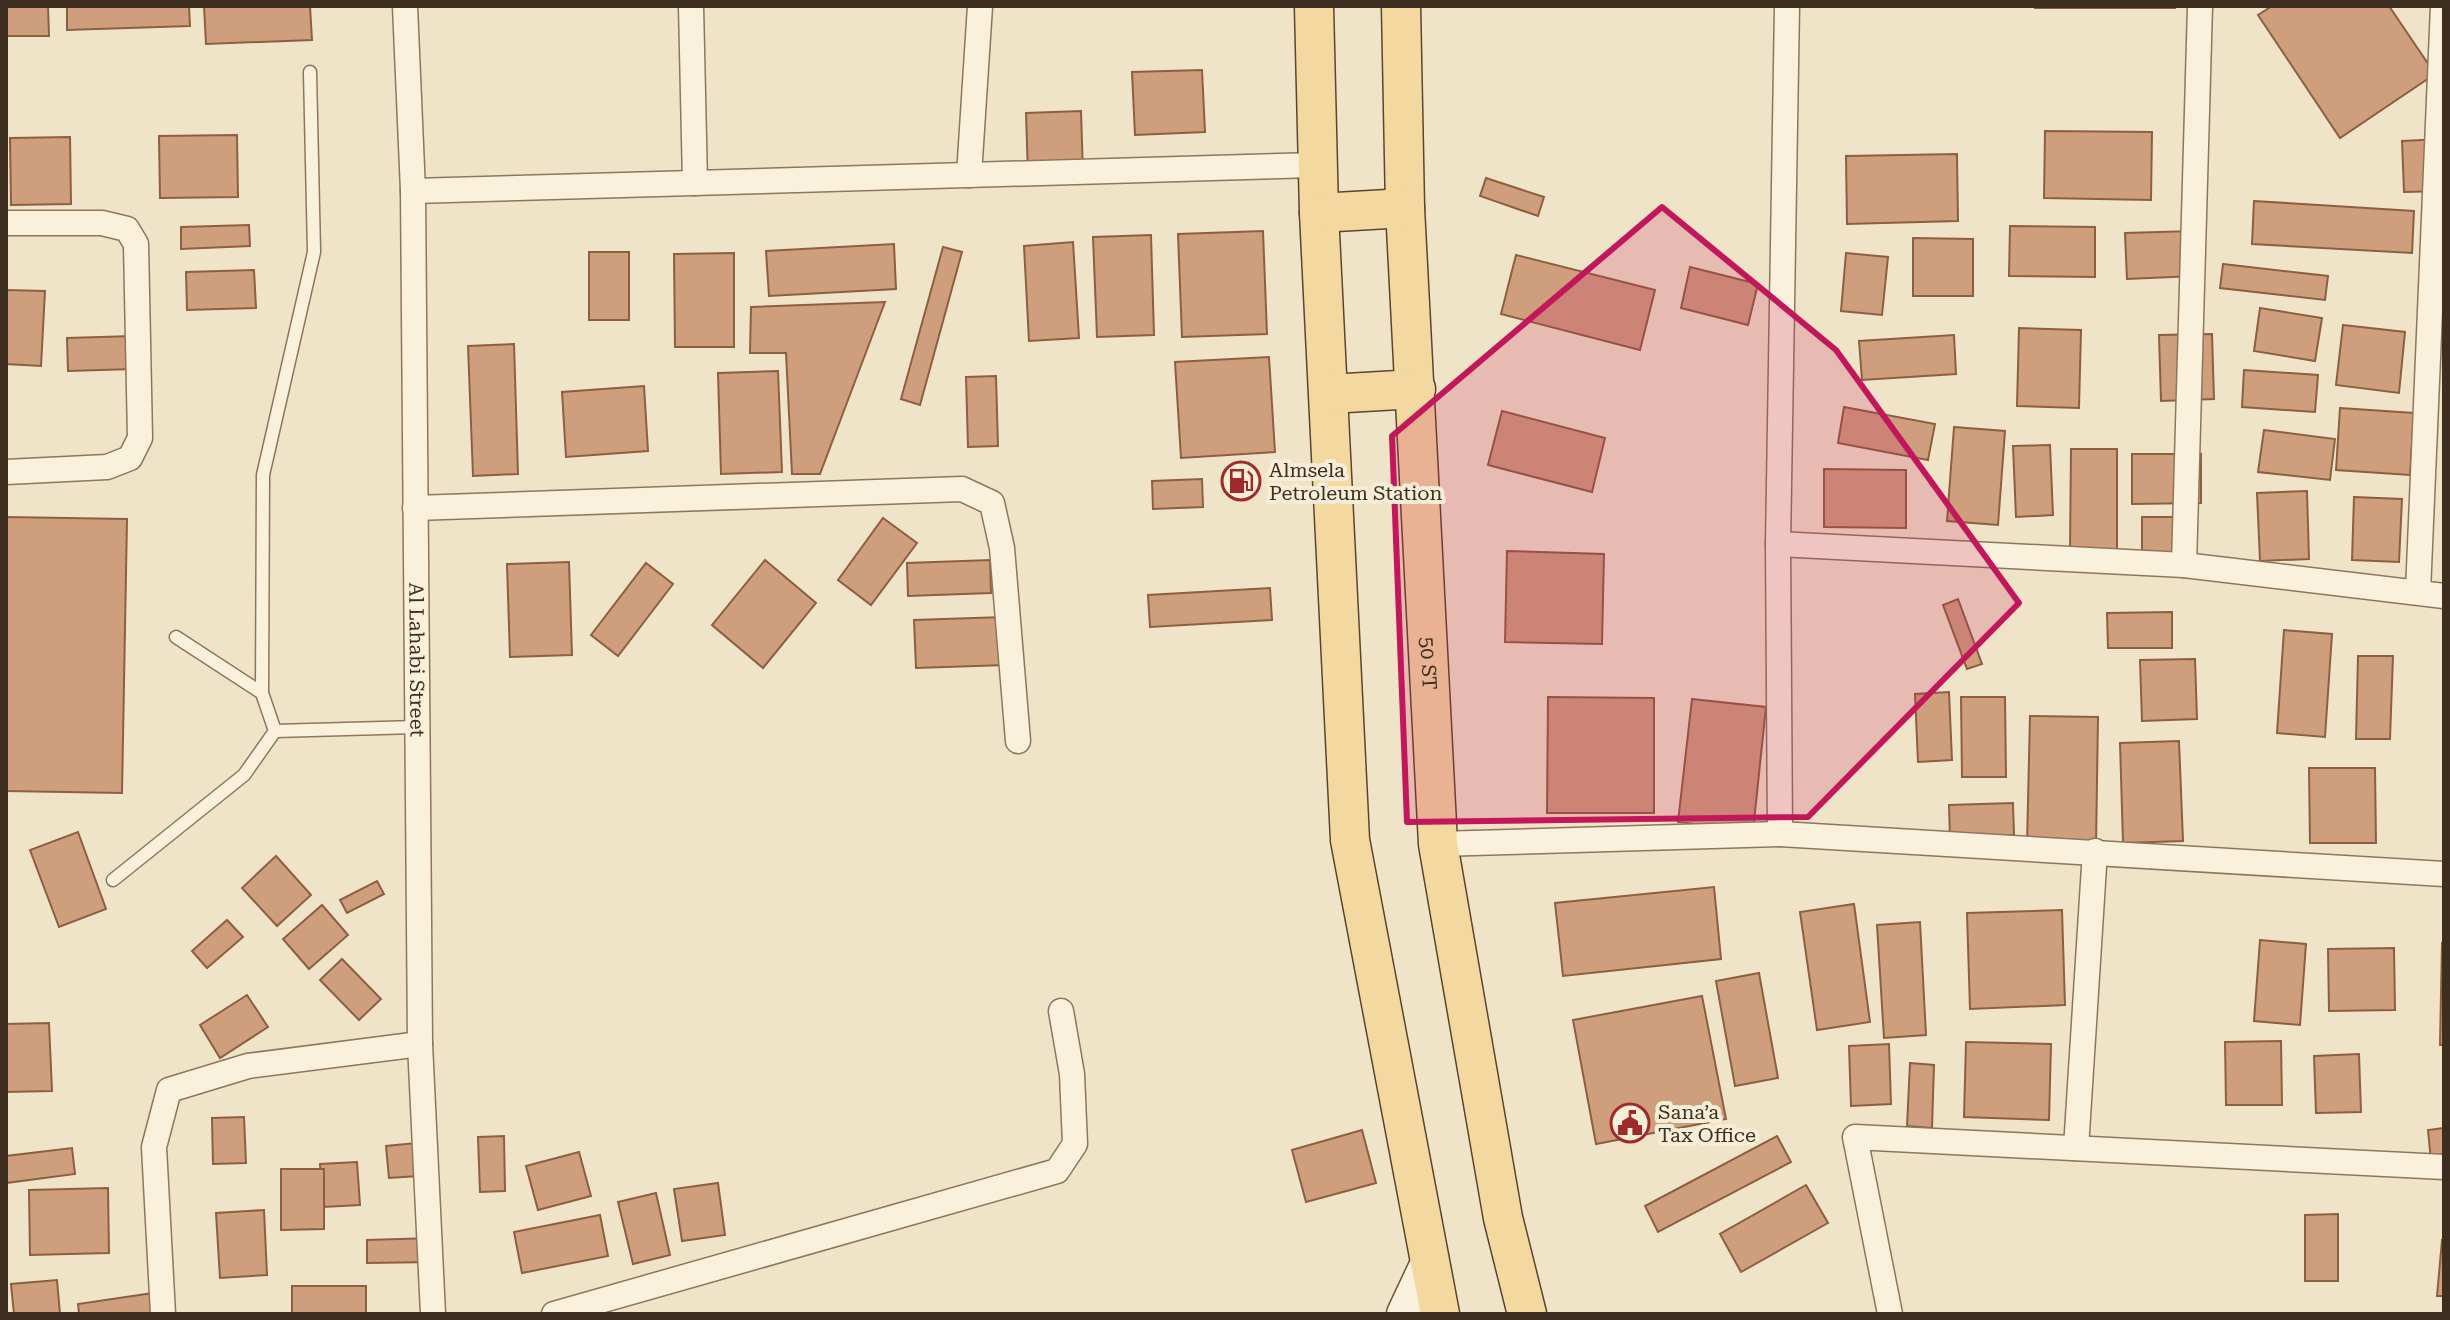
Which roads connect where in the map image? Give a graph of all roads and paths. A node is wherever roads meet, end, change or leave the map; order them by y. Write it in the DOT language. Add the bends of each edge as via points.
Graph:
graph roads {
  1 [pos="405,6"];
  2 [pos="691,6"];
  3 [pos="980,6"];
  4 [pos="1314,6"];
  5 [pos="1401,6"];
  6 [pos="1787,6"];
  7 [pos="2200,6"];
  8 [pos="2443,6"];
  9 [pos="310,72"];
  10 [pos="1317,165"];
  11 [pos="969,175"];
  12 [pos="695,183"];
  13 [pos="413,191"];
  14 [pos="1405,208"];
  15 [pos="1319,213"];
  16 [pos="6,223"];
  17 [pos="1416,389"];
  18 [pos="1329,394"];
  19 [pos="6,472"];
  20 [pos="415,508"];
  21 [pos="1778,544"];
  22 [pos="2184,565"];
  23 [pos="2418,592"];
  24 [pos="2444,596"];
  25 [pos="176,637"];
  26 [pos="262,693"];
  27 [pos="417,727"];
  28 [pos="275,731"];
  29 [pos="1018,741"];
  30 [pos="1780,834"];
  31 [pos="1438,844"];
  32 [pos="2095,851"];
  33 [pos="2444,874"];
  34 [pos="113,880"];
  35 [pos="1061,1011"];
  36 [pos="420,1044"];
  37 [pos="2076,1148"];
  38 [pos="2444,1167"];
  39 [pos="1428,1263"];
  40 [pos="163,1314"];
  41 [pos="433,1314"];
  42 [pos="554,1314"];
  43 [pos="1404,1314"];
  44 [pos="1440,1314"];
  45 [pos="1527,1314"];
  46 [pos="1890,1314"];
  1 -- 13 [label="street, Al Lahabi Street"];
  2 -- 12 [label="street"];
  3 -- 11 [label="street"];
  4 -- 10 [label="main road"];
  5 -- 14 [label="main road, 50 ST"];
  6 -- 21 [label="street"];
  7 -- 22 [label="street"];
  8 -- 23 [label="street"];
  9 -- 26 [label="lane" via="314,252 263,475"];
  10 -- 11 [label="street"];
  10 -- 15 [label="main road"];
  11 -- 12 [label="street"];
  12 -- 13 [label="street"];
  13 -- 20 [label="street, Al Lahabi Street"];
  14 -- 15 [label="main road"];
  14 -- 17 [label="main road, 50 ST"];
  15 -- 18 [label="main road"];
  16 -- 19 [label="street" via="102,223 127,229 136,244 140,438 130,458 107,467"];
  17 -- 18 [label="main road"];
  17 -- 31 [label="main road, 50 ST"];
  18 -- 39 [label="main road" via="1350,840"];
  20 -- 27 [label="street, Al Lahabi Street"];
  20 -- 29 [label="street" via="962,489 992,503 1002,548"];
  21 -- 22 [label="street"];
  21 -- 30 [label="street"];
  22 -- 23 [label="street"];
  23 -- 24 [label="street"];
  25 -- 26 [label="lane"];
  26 -- 28 [label="lane"];
  27 -- 28 [label="lane"];
  27 -- 36 [label="street, Al Lahabi Street"];
  28 -- 34 [label="lane" via="244,775"];
  30 -- 31 [label="street"];
  30 -- 32 [label="street"];
  31 -- 45 [label="main road, 50 ST" via="1503,1218"];
  32 -- 33 [label="street"];
  32 -- 37 [label="street"];
  35 -- 42 [label="street" via="1072,1074 1075,1144 1057,1171"];
  36 -- 40 [label="street" via="248,1066 169,1090 154,1147"];
  36 -- 41 [label="street, Al Lahabi Street"];
  37 -- 38 [label="street"];
  37 -- 46 [label="street" via="1855,1137"];
  39 -- 43 [label="street"];
  39 -- 44 [label="main road"];
}
